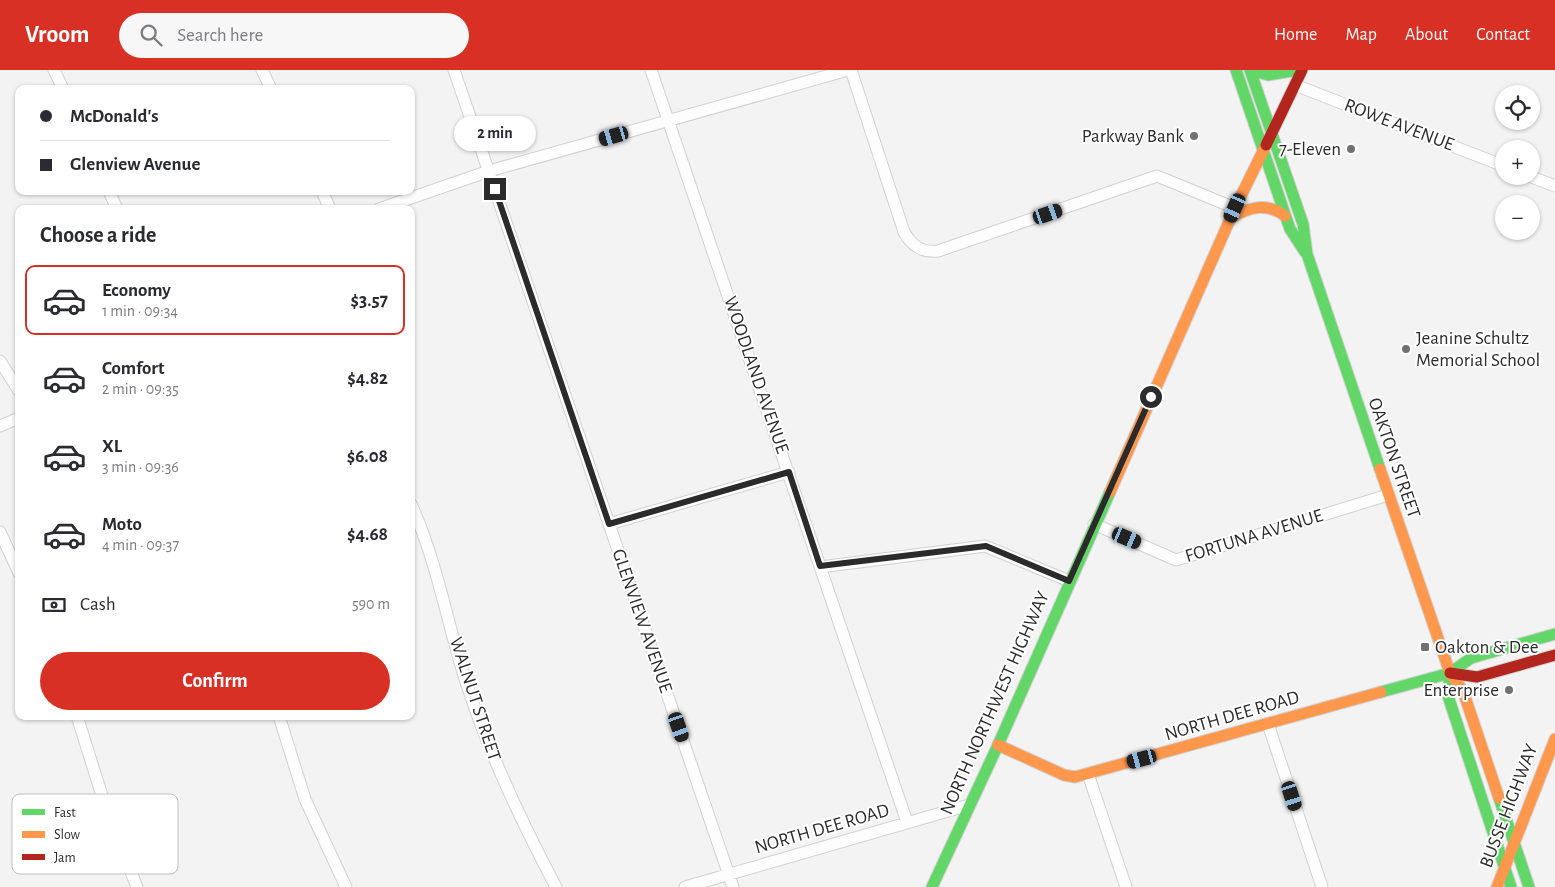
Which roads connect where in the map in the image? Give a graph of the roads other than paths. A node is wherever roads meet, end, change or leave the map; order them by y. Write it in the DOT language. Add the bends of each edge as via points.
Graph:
graph roads {
  1 [pos="54,70"];
  2 [pos="262,70"];
  3 [pos="454,70"];
  4 [pos="651,70"];
  5 [pos="849,70"];
  6 [pos="1236,70"];
  7 [pos="1251,70"];
  8 [pos="1300,70"];
  9 [pos="61,85"];
  10 [pos="269,85"];
  11 [pos="1295,85"];
  12 [pos="668,121"];
  13 [pos="1271,132"];
  14 [pos="1262,150"];
  15 [pos="1495,163"];
  16 [pos="489,171"];
  17 [pos="1540,180"];
  18 [pos="1555,186"];
  19 [pos="391,205"];
  20 [pos="1233,213"];
  21 [pos="1285,216"];
  22 [pos="1307,254"];
  23 [pos="0,361"];
  24 [pos="15,385"];
  25 [pos="15,420"];
  26 [pos="0,426"];
  27 [pos="789,472"];
  28 [pos="1388,495"];
  29 [pos="415,515"];
  30 [pos="609,524"];
  31 [pos="1094,524"];
  32 [pos="0,532"];
  33 [pos="15,564"];
  34 [pos="820,566"];
  35 [pos="1069,581"];
  36 [pos="1555,634"];
  37 [pos="1555,655"];
  38 [pos="1450,674"];
  39 [pos="78,720"];
  40 [pos="280,720"];
  41 [pos="1268,724"];
  42 [pos="1555,738"];
  43 [pos="998,745"];
  44 [pos="1088,774"];
  45 [pos="101,794"];
  46 [pos="969,805"];
  47 [pos="907,822"];
  48 [pos="1514,842"];
  49 [pos="1504,866"];
  50 [pos="132,874"];
  51 [pos="729,875"];
  52 [pos="137,887"];
  53 [pos="346,887"];
  54 [pos="556,887"];
  55 [pos="685,887"];
  56 [pos="733,887"];
  57 [pos="932,887"];
  58 [pos="1126,887"];
  59 [pos="1322,887"];
  60 [pos="1497,887"];
  61 [pos="1511,887"];
  62 [pos="1529,887"];
  1 -- 9 [label="street"];
  2 -- 10 [label="street"];
  3 -- 16 [label="street, GLENVIEW AVENUE"];
  4 -- 12 [label="street, WOODLAND AVENUE"];
  5 -- 12 [label="street"];
  5 -- 20 [label="street" via="904,232 919,249 938,251 1157,176"];
  6 -- 14 [label="main road, OAKTON STREET"];
  7 -- 8 [label="main road" via="1262,75 1280,75"];
  7 -- 13 [label="main road, OAKTON STREET"];
  8 -- 11 [label="main road, NORTH NORTHWEST HIGHWAY"];
  11 -- 13 [label="main road, NORTH NORTHWEST HIGHWAY"];
  11 -- 15 [label="street, ROWE AVENUE"];
  12 -- 16 [label="street"];
  12 -- 27 [label="street, WOODLAND AVENUE"];
  13 -- 14 [label="main road, NORTH NORTHWEST HIGHWAY"];
  13 -- 22 [label="main road, OAKTON STREET" via="1302,224"];
  14 -- 20 [label="main road, NORTH NORTHWEST HIGHWAY"];
  14 -- 21 [label="main road, OAKTON STREET"];
  16 -- 19 [label="street"];
  16 -- 30 [label="street, GLENVIEW AVENUE"];
  17 -- 18 [label="street"];
  20 -- 21 [label="main road" via="1264,206 1279,210"];
  20 -- 31 [label="main road, NORTH NORTHWEST HIGHWAY"];
  21 -- 22 [label="main road, OAKTON STREET" via="1295,239"];
  22 -- 28 [label="main road, OAKTON STREET"];
  23 -- 24 [label="street"];
  25 -- 26 [label="street"];
  27 -- 30 [label="street"];
  27 -- 34 [label="street, WOODLAND AVENUE"];
  28 -- 31 [label="street, FORTUNA AVENUE" via="1176,560"];
  28 -- 38 [label="main road, OAKTON STREET"];
  29 -- 54 [label="street, WALNUT STREET" via="437,575 458,656 488,744 505,786"];
  30 -- 51 [label="street, GLENVIEW AVENUE"];
  31 -- 35 [label="main road, NORTH NORTHWEST HIGHWAY"];
  32 -- 33 [label="street"];
  34 -- 35 [label="street" via="986,546"];
  34 -- 47 [label="street, WOODLAND AVENUE"];
  35 -- 43 [label="main road, NORTH NORTHWEST HIGHWAY"];
  36 -- 38 [label="main road, NORTH DEE ROAD" via="1471,658"];
  37 -- 38 [label="main road, NORTH DEE ROAD" via="1477,677"];
  38 -- 41 [label="main road, NORTH DEE ROAD"];
  38 -- 48 [label="main road, OAKTON STREET" via="1463,692"];
  38 -- 49 [label="main road, OAKTON STREET" via="1448,696"];
  39 -- 45 [label="street"];
  40 -- 53 [label="street" via="305,798"];
  41 -- 44 [label="main road, NORTH DEE ROAD"];
  41 -- 59 [label="street"];
  42 -- 48 [label="main road, BUSSE HIGHWAY"];
  43 -- 44 [label="main road, NORTH DEE ROAD" via="1064,775"];
  43 -- 46 [label="main road, NORTH NORTHWEST HIGHWAY"];
  44 -- 58 [label="street"];
  46 -- 47 [label="street, NORTH DEE ROAD"];
  46 -- 57 [label="main road, NORTH NORTHWEST HIGHWAY"];
  47 -- 51 [label="street, NORTH DEE ROAD"];
  48 -- 49 [label="main road, BUSSE HIGHWAY"];
  48 -- 62 [label="main road, OAKTON STREET"];
  49 -- 60 [label="main road, BUSSE HIGHWAY"];
  49 -- 61 [label="main road, OAKTON STREET"];
  50 -- 52 [label="street"];
  51 -- 55 [label="street, NORTH DEE ROAD"];
  51 -- 56 [label="street, GLENVIEW AVENUE"];
}
